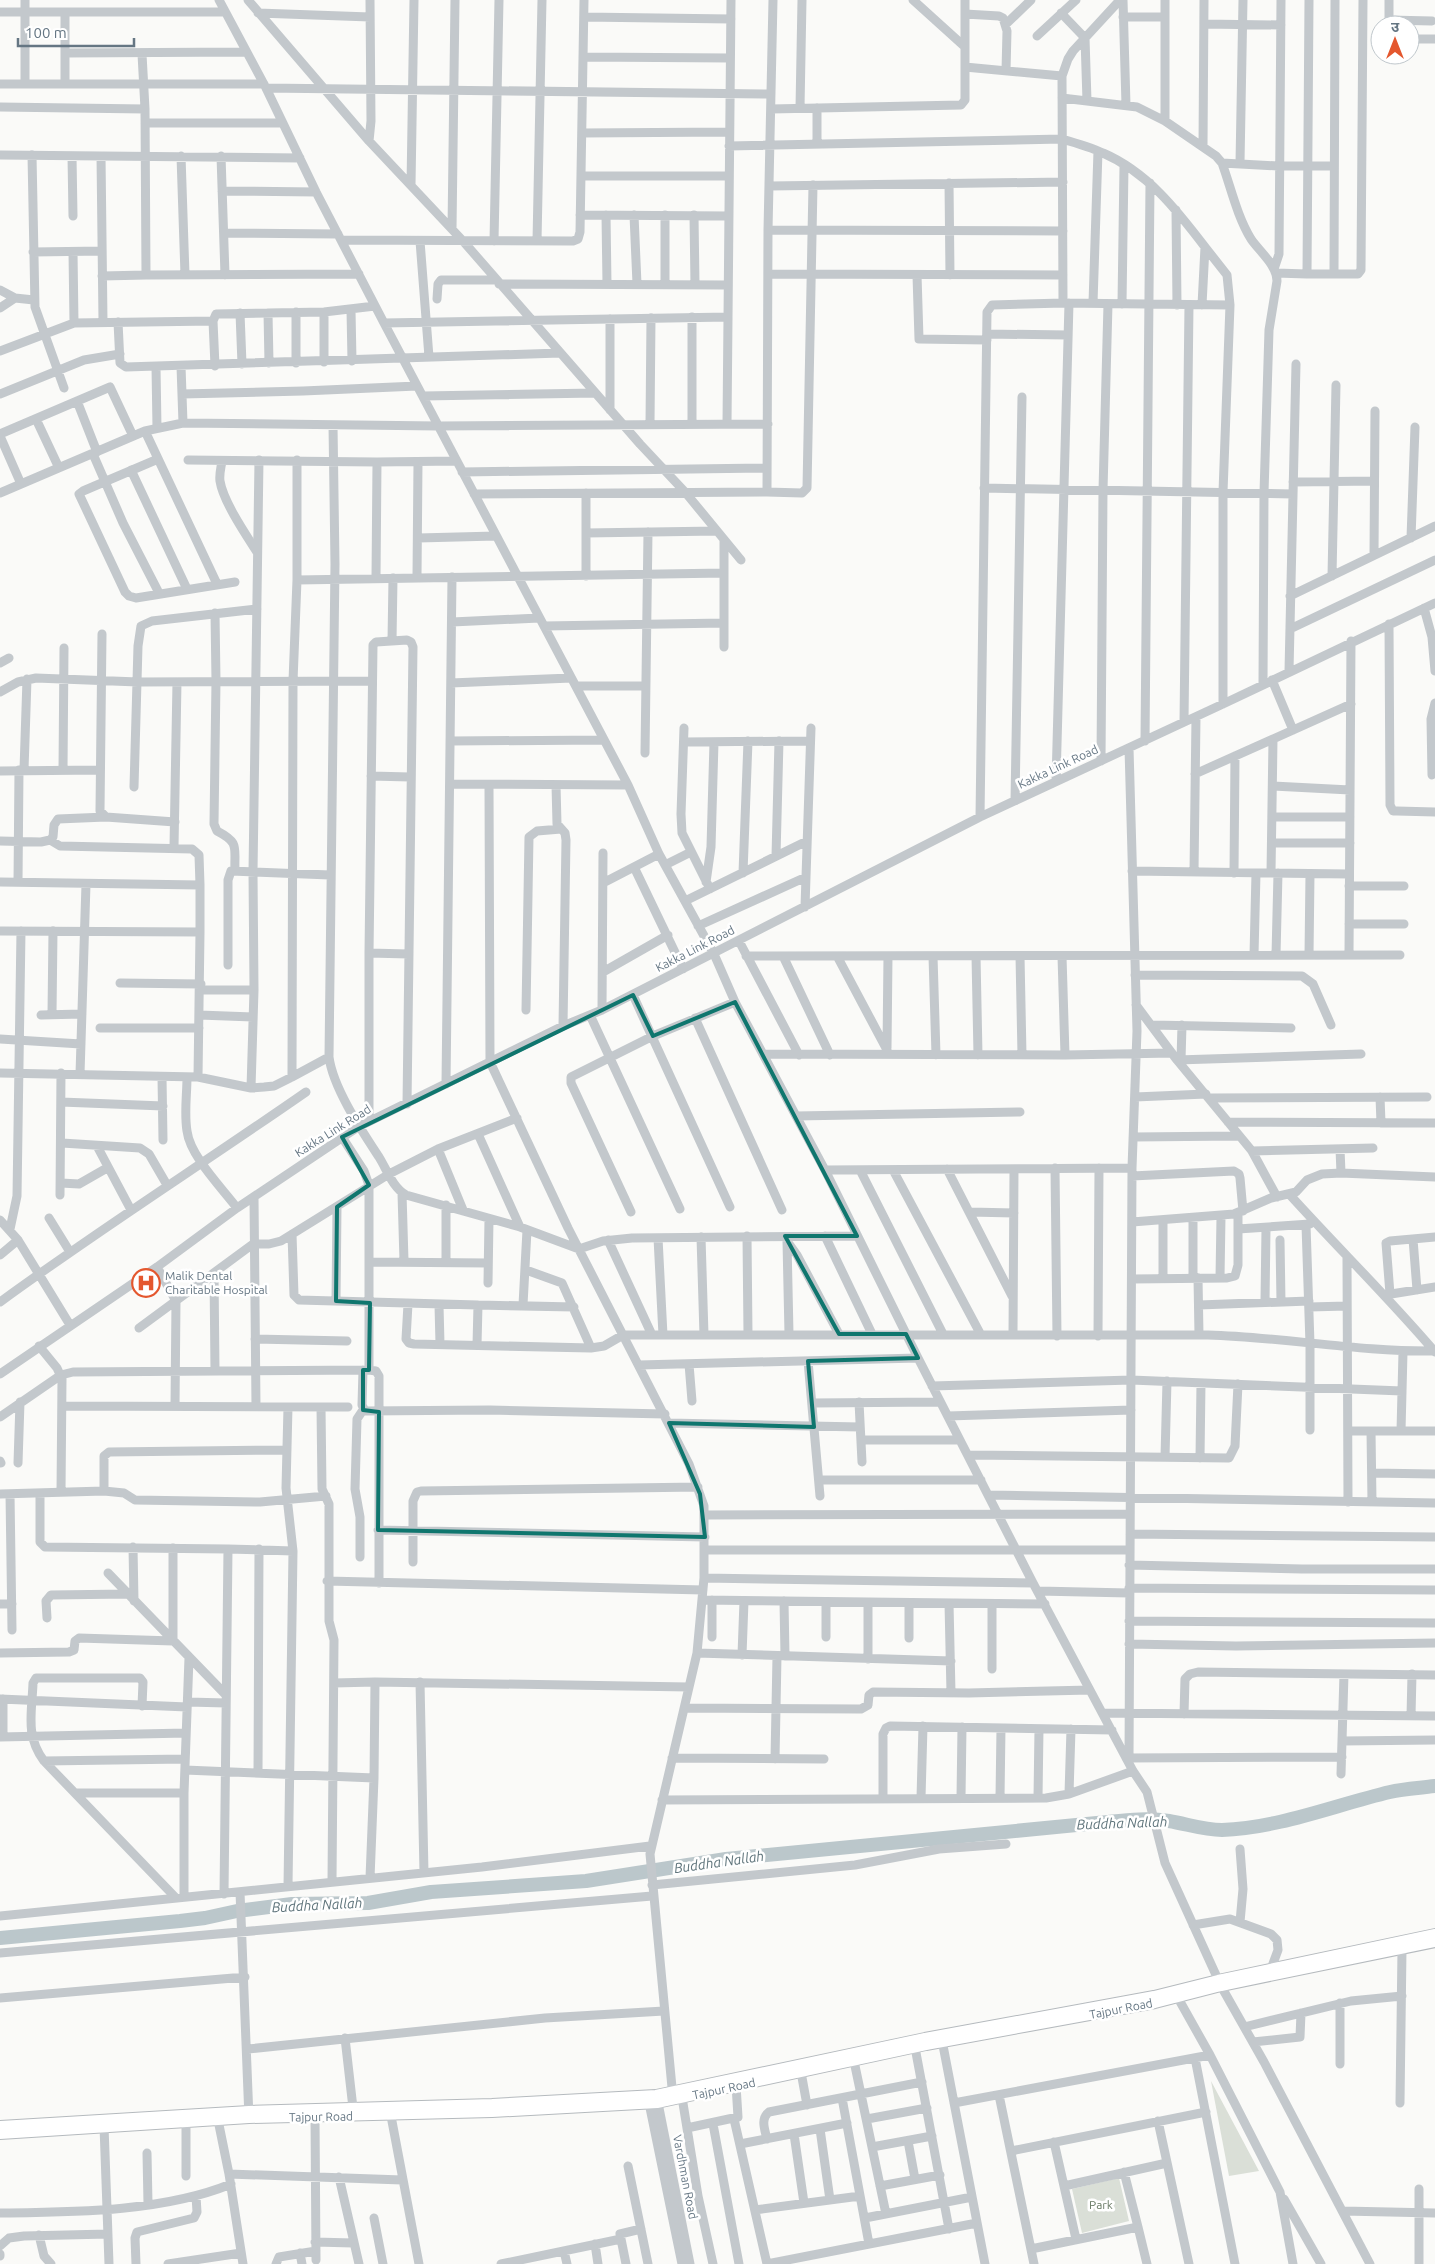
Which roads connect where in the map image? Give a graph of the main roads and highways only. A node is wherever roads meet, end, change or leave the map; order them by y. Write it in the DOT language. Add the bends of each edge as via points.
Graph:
graph roads {
  1 [pos="1435,1934"];
  2 [pos="1435,1942"];
  3 [pos="1219,1983"];
  4 [pos="941,2039"];
  5 [pos="914,2044"];
  6 [pos="677,2095"];
  7 [pos="653,2099"];
  8 [pos="249,2114"];
  9 [pos="0,2126"];
  10 [pos="0,2134"];
  1 -- 3 [label="main road, Tajpur Road" via="1271,1968"];
  2 -- 3 [label="main road, Tajpur Road"];
  3 -- 4 [label="main road, Tajpur Road"];
  3 -- 4 [label="main road, Tajpur Road" via="1178,1998"];
  4 -- 5 [label="main road, Tajpur Road"];
  5 -- 6 [label="main road, Tajpur Road"];
  5 -- 6 [label="main road, Tajpur Road" via="854,2061"];
  6 -- 7 [label="main road, Tajpur Road"];
  7 -- 8 [label="main road, Tajpur Road"];
  7 -- 8 [label="main road, Tajpur Road" via="391,2116"];
  8 -- 9 [label="main road, Tajpur Road"];
  8 -- 10 [label="main road, Tajpur Road" via="218,2120"];
}
